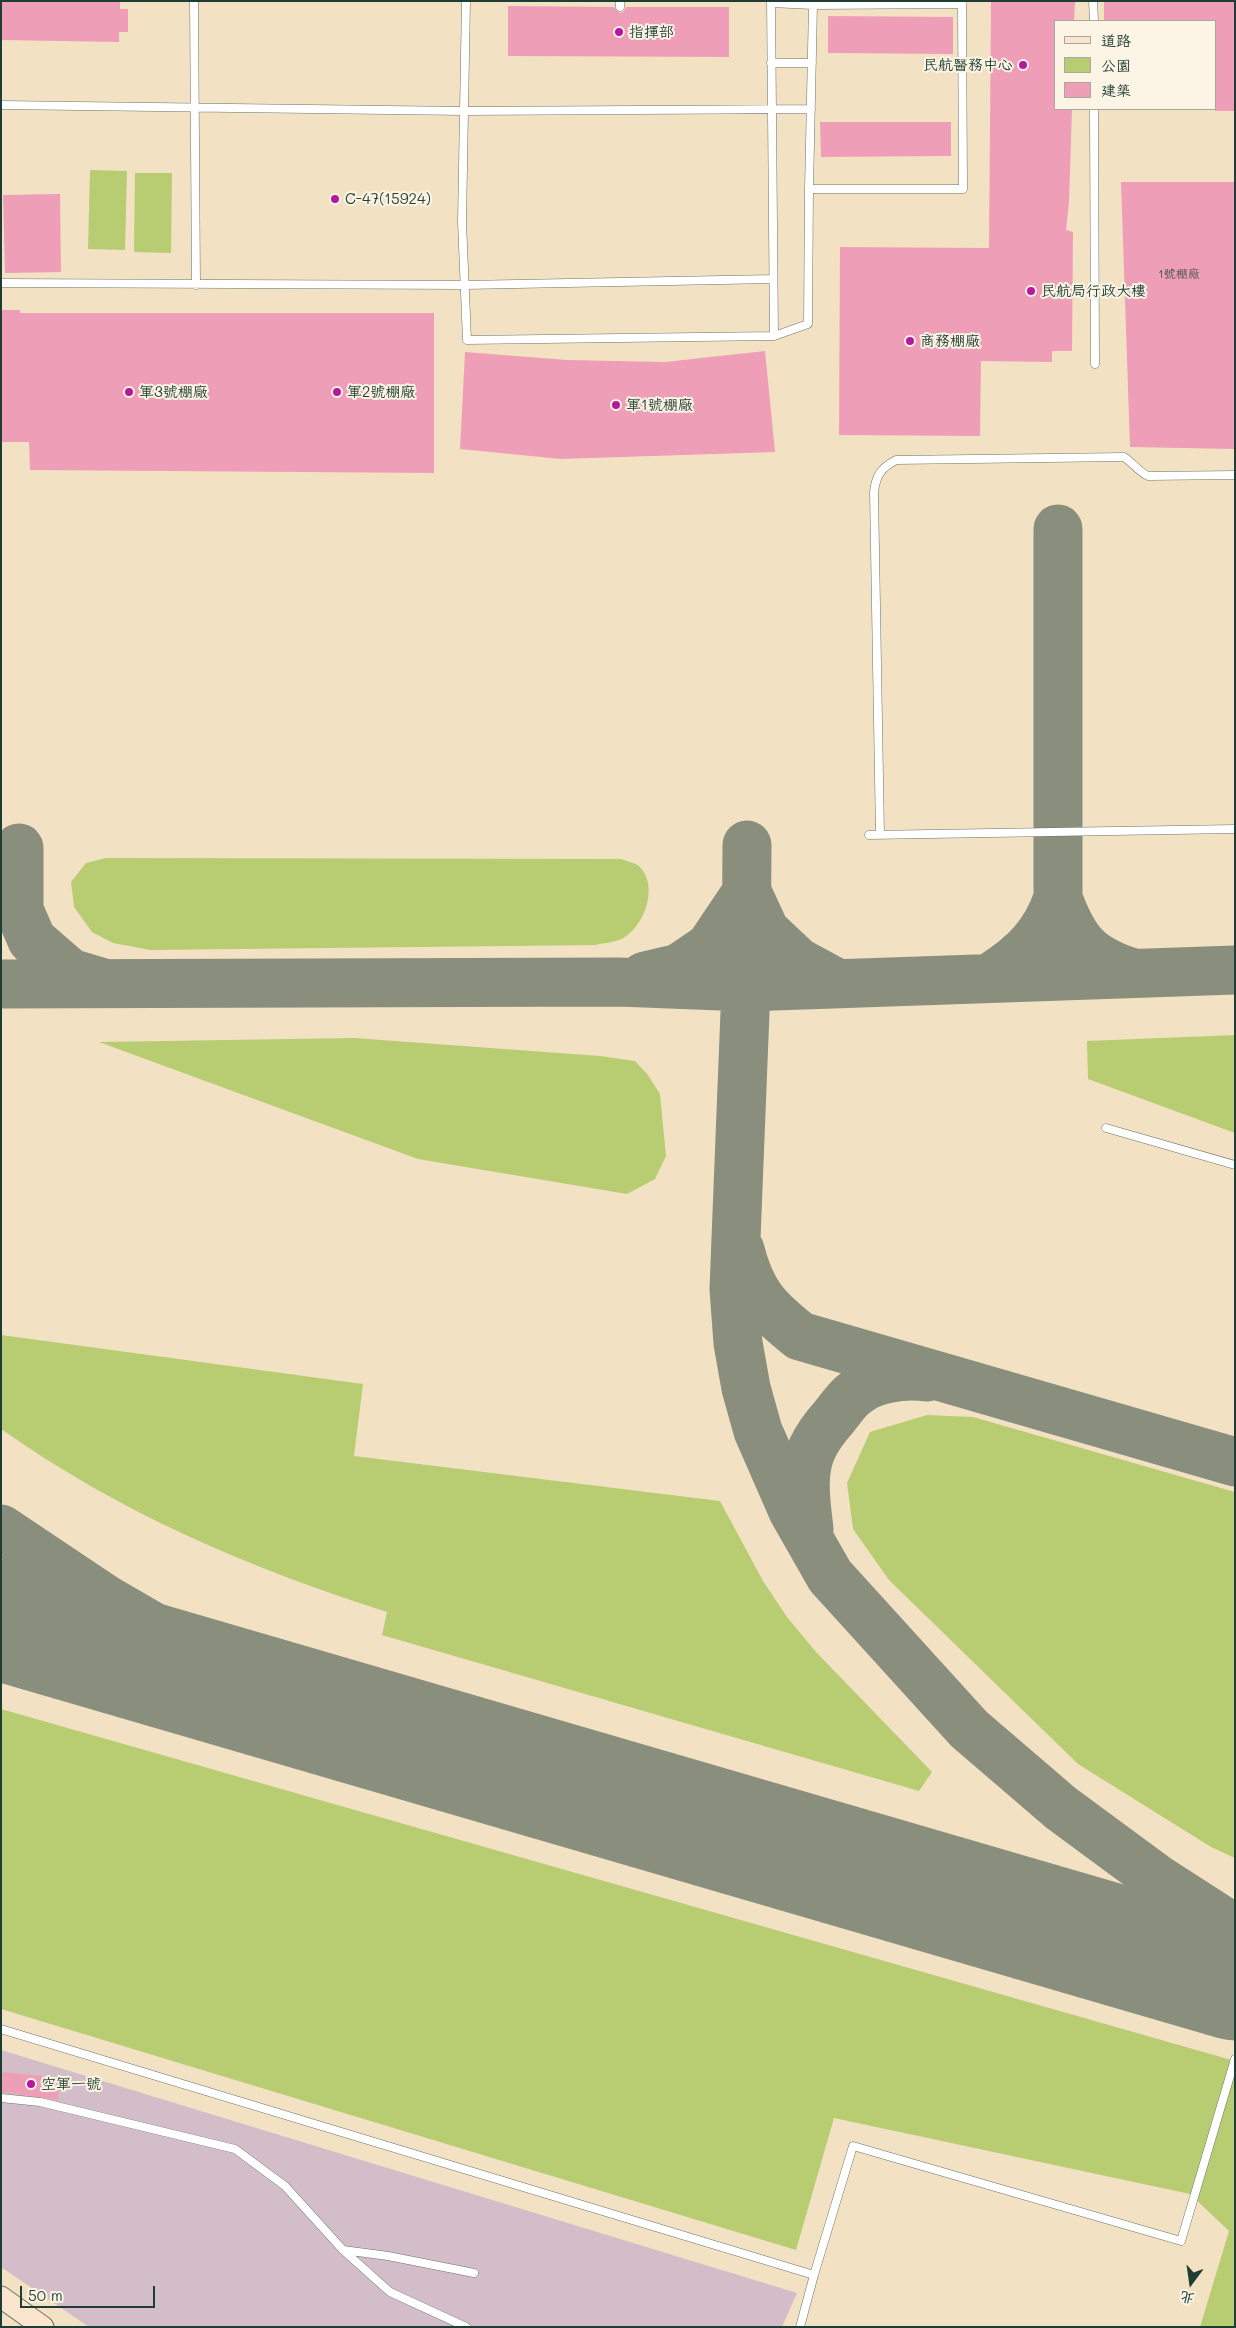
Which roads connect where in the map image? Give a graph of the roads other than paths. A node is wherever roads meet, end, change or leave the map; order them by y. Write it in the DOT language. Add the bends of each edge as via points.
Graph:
graph roads {
  1 [pos="194,1"];
  2 [pos="466,1"];
  3 [pos="1093,1"];
  4 [pos="771,2"];
  5 [pos="814,3"];
  6 [pos="1094,20"];
  7 [pos="771,63"];
  8 [pos="812,63"];
  9 [pos="1,104"];
  10 [pos="195,106"];
  11 [pos="811,109"];
  12 [pos="772,110"];
  13 [pos="1094,110"];
  14 [pos="464,111"];
  15 [pos="809,189"];
  16 [pos="773,280"];
  17 [pos="1,283"];
  18 [pos="196,284"];
  19 [pos="465,285"];
  20 [pos="774,336"];
  21 [pos="1095,364"];
  22 [pos="1235,475"];
  23 [pos="1235,829"];
  24 [pos="869,835"];
  25 [pos="880,835"];
  26 [pos="1106,1128"];
  27 [pos="1235,1165"];
  28 [pos="1,2029"];
  29 [pos="1235,2059"];
  30 [pos="1,2098"];
  31 [pos="343,2250"];
  32 [pos="474,2273"];
  33 [pos="814,2275"];
  34 [pos="1,2297"];
  35 [pos="802,2326"];
  36 [pos="43,2327"];
  37 [pos="466,2327"];
  1 -- 10 [label="lane"];
  2 -- 14 [label="lane"];
  3 -- 6 [label="lane"];
  4 -- 5 [label="lane"];
  4 -- 7 [label="lane"];
  5 -- 8 [label="lane"];
  5 -- 15 [label="lane" via="962,4 963,189"];
  7 -- 8 [label="lane"];
  7 -- 12 [label="lane"];
  8 -- 11 [label="lane"];
  9 -- 10 [label="lane"];
  10 -- 14 [label="lane"];
  10 -- 18 [label="lane"];
  11 -- 12 [label="lane"];
  11 -- 15 [label="lane"];
  12 -- 14 [label="lane"];
  12 -- 16 [label="lane"];
  13 -- 21 [label="lane"];
  14 -- 19 [label="lane" via="462,222"];
  15 -- 20 [label="lane" via="808,324"];
  16 -- 19 [label="lane"];
  16 -- 20 [label="lane"];
  17 -- 18 [label="lane"];
  18 -- 19 [label="lane"];
  19 -- 20 [label="lane" via="468,340"];
  22 -- 25 [label="lane" via="1148,476 1124,457 896,460 883,467 875,478 874,492"];
  23 -- 25 [label="lane"];
  24 -- 25 [label="lane"];
  26 -- 27 [label="lane"];
  28 -- 33 [label="lane"];
  29 -- 33 [label="lane" via="1181,2241 853,2146"];
  30 -- 31 [label="lane" via="40,2102 235,2149 285,2186"];
  31 -- 32 [label="lane"];
  31 -- 37 [label="lane" via="390,2292"];
  33 -- 35 [label="lane"];
  34 -- 36 [label="main road"];
}
